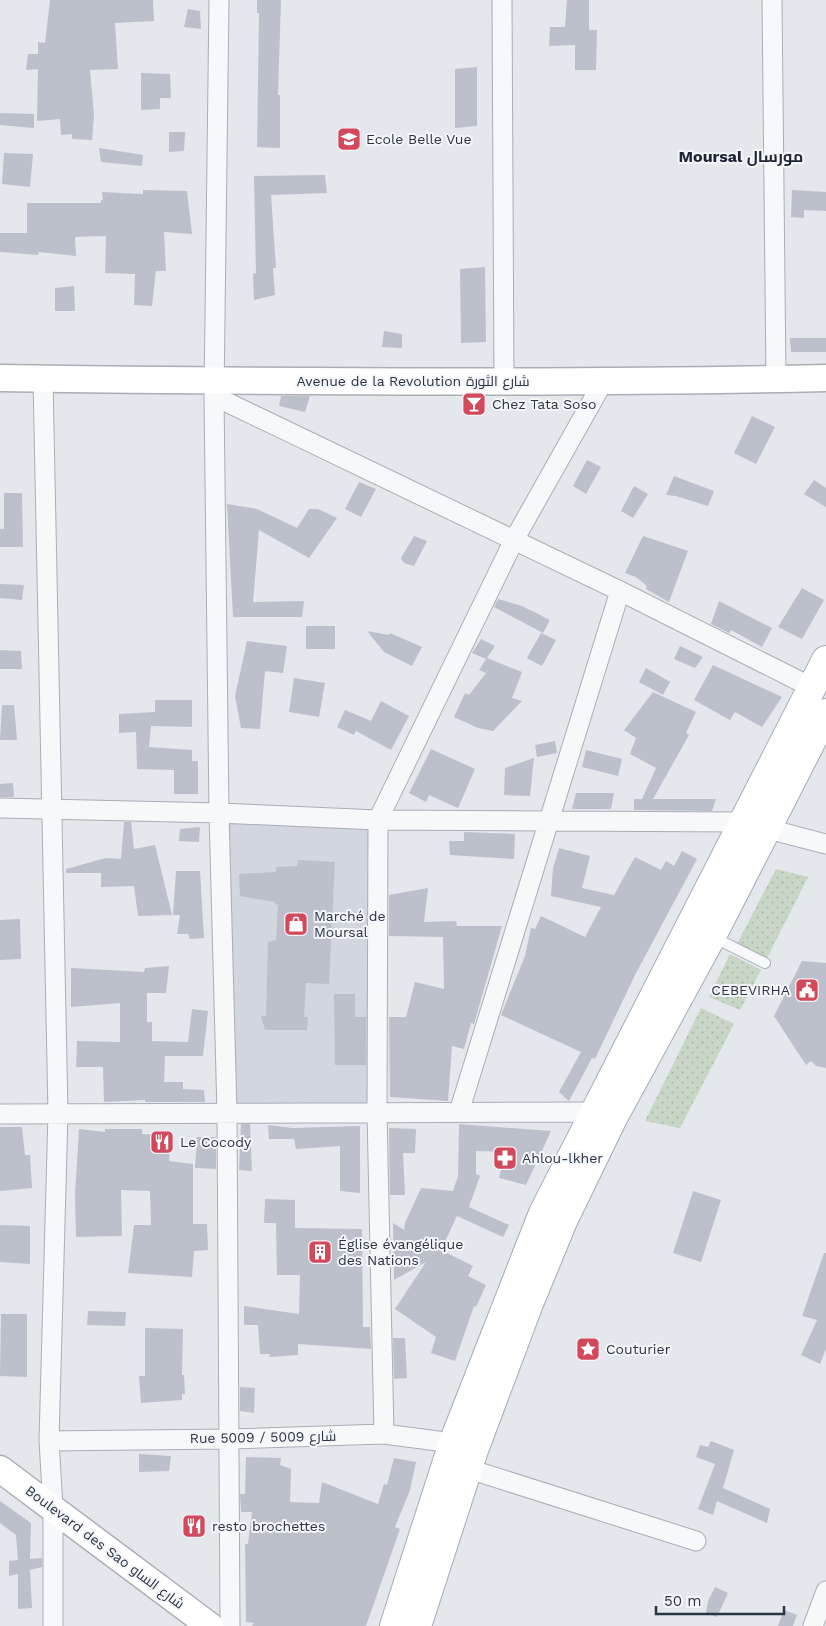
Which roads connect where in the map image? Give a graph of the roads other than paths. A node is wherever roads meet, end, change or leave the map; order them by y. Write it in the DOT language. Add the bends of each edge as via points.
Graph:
graph roads {
  1 [pos="219,0"];
  2 [pos="502,0"];
  3 [pos="772,0"];
  4 [pos="0,378"];
  5 [pos="826,378"];
  6 [pos="43,379"];
  7 [pos="776,379"];
  8 [pos="504,381"];
  9 [pos="603,382"];
  10 [pos="214,389"];
  11 [pos="514,540"];
  12 [pos="620,591"];
  13 [pos="826,660"];
  14 [pos="811,688"];
  15 [pos="826,713"];
  16 [pos="0,808"];
  17 [pos="52,809"];
  18 [pos="219,813"];
  19 [pos="378,820"];
  20 [pos="547,820"];
  21 [pos="742,822"];
  22 [pos="768,828"];
  23 [pos="826,844"];
  24 [pos="712,936"];
  25 [pos="765,962"];
  26 [pos="227,1112"];
  27 [pos="377,1112"];
  28 [pos="459,1112"];
  29 [pos="58,1113"];
  30 [pos="0,1114"];
  31 [pos="603,1115"];
  32 [pos="384,1434"];
  33 [pos="229,1439"];
  34 [pos="49,1441"];
  35 [pos="465,1454"];
  36 [pos="0,1469"];
  37 [pos="53,1508"];
  38 [pos="696,1541"];
  39 [pos="826,1591"];
  40 [pos="53,1626"];
  41 [pos="210,1626"];
  42 [pos="230,1626"];
  43 [pos="394,1626"];
  44 [pos="417,1626"];
  45 [pos="812,1626"];
  1 -- 10 [label="street"];
  2 -- 8 [label="street"];
  3 -- 7 [label="street"];
  4 -- 6 [label="street, Avenue de la Revolution شارع الثورة"];
  5 -- 7 [label="street, Avenue de la Revolution شارع الثورة"];
  6 -- 10 [label="street, Avenue de la Revolution شارع الثورة"];
  6 -- 17 [label="street"];
  7 -- 9 [label="street, Avenue de la Revolution شارع الثورة"];
  8 -- 9 [label="street, Avenue de la Revolution شارع الثورة"];
  8 -- 10 [label="street, Avenue de la Revolution شارع الثورة"];
  9 -- 11 [label="street"];
  10 -- 11 [label="street"];
  10 -- 18 [label="street"];
  11 -- 12 [label="street"];
  11 -- 19 [label="street"];
  12 -- 14 [label="street"];
  12 -- 20 [label="street"];
  13 -- 14 [label="main road"];
  14 -- 21 [label="main road"];
  15 -- 22 [label="main road"];
  16 -- 17 [label="street"];
  17 -- 18 [label="street"];
  17 -- 29 [label="street"];
  18 -- 19 [label="street"];
  18 -- 26 [label="street"];
  19 -- 20 [label="street"];
  19 -- 27 [label="street"];
  20 -- 21 [label="street"];
  20 -- 28 [label="street"];
  21 -- 22 [label="street"];
  21 -- 31 [label="main road"];
  22 -- 23 [label="street"];
  22 -- 24 [label="main road"];
  24 -- 25 [label="lane"];
  24 -- 31 [label="main road"];
  26 -- 27 [label="street"];
  26 -- 29 [label="street"];
  26 -- 33 [label="street"];
  27 -- 28 [label="street"];
  27 -- 32 [label="street"];
  28 -- 31 [label="street"];
  29 -- 30 [label="street"];
  29 -- 34 [label="street"];
  31 -- 35 [label="main road" via="556,1238"];
  32 -- 33 [label="street, Rue 5009 / شارع 5009"];
  32 -- 35 [label="street, Rue 5009 / شارع 5009"];
  33 -- 34 [label="street, Rue 5009 / شارع 5009"];
  33 -- 42 [label="street"];
  34 -- 37 [label="street"];
  35 -- 38 [label="street, Rue 5009 / شارع 5009"];
  35 -- 43 [label="main road"];
  35 -- 44 [label="main road"];
  36 -- 37 [label="street, Boulevard des Sao شارع الساو"];
  37 -- 40 [label="street"];
  37 -- 41 [label="street, Boulevard des Sao شارع الساو"];
  39 -- 45 [label="street"];
}
